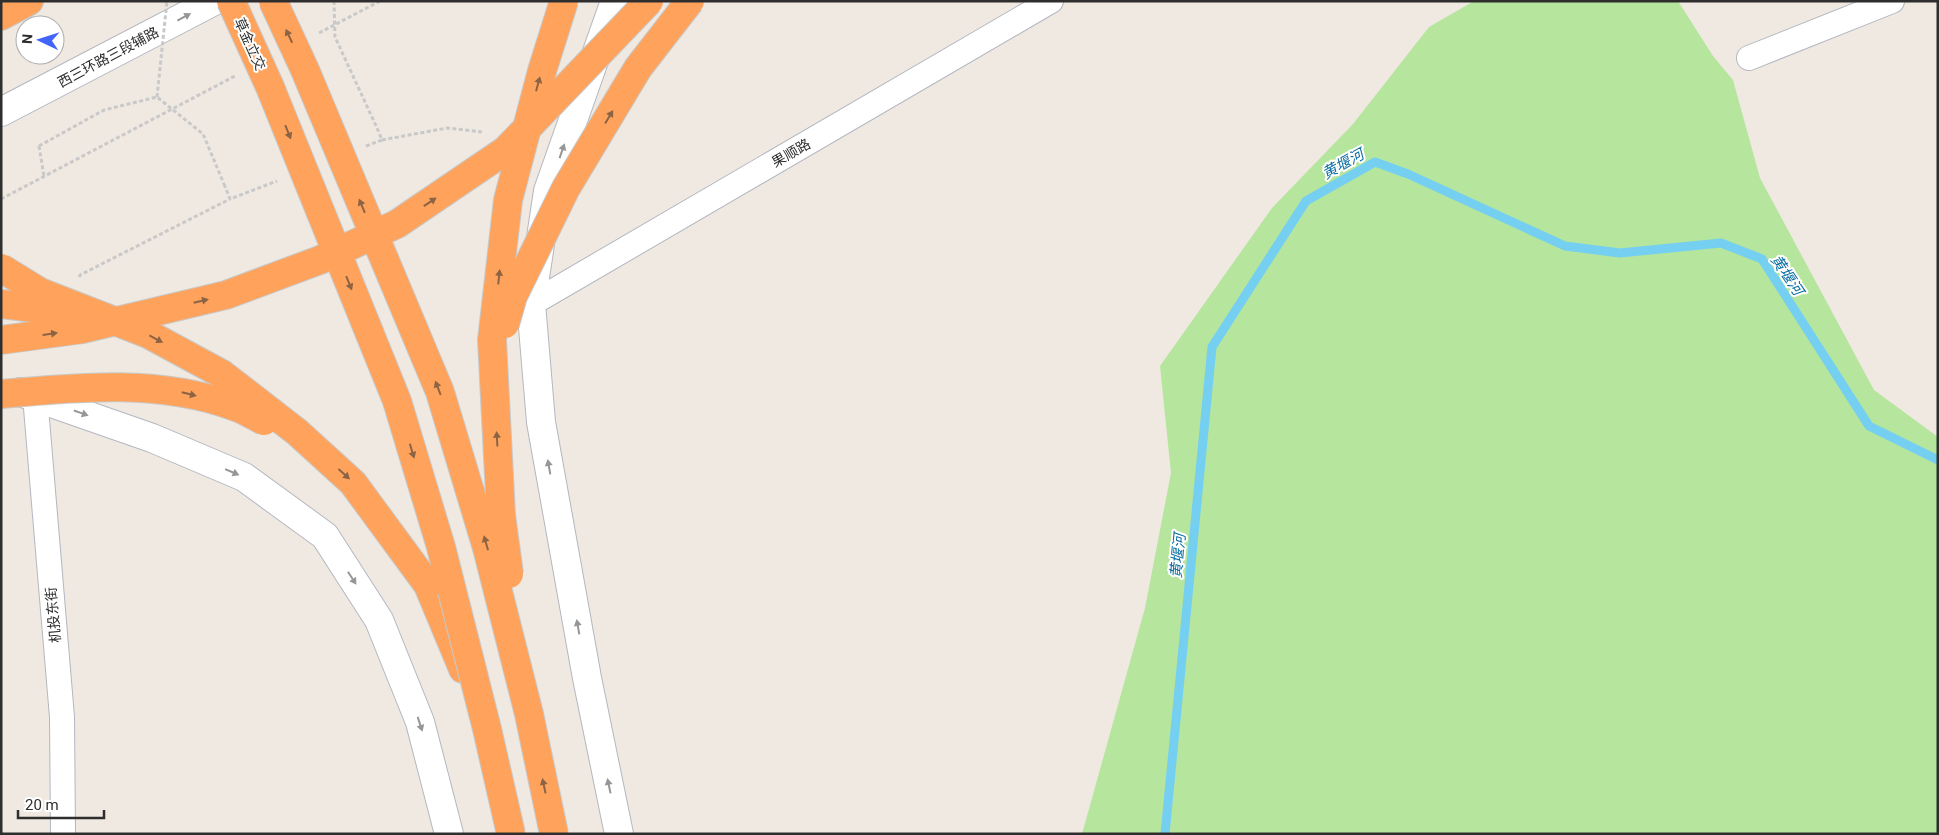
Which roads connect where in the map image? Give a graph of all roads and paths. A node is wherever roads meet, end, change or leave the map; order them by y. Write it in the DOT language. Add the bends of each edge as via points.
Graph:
graph roads {
  1 [pos="29,1"];
  2 [pos="167,1"];
  3 [pos="214,1"];
  4 [pos="231,1"];
  5 [pos="273,1"];
  6 [pos="334,1"];
  7 [pos="380,1"];
  8 [pos="564,1"];
  9 [pos="615,1"];
  10 [pos="631,1"];
  11 [pos="649,1"];
  12 [pos="690,1"];
  13 [pos="1051,1"];
  14 [pos="1892,1"];
  15 [pos="1,16"];
  16 [pos="318,33"];
  17 [pos="604,50"];
  18 [pos="1749,58"];
  19 [pos="239,74"];
  20 [pos="157,97"];
  21 [pos="1,112"];
  22 [pos="377,128"];
  23 [pos="486,133"];
  24 [pos="382,140"];
  25 [pos="44,176"];
  26 [pos="224,184"];
  27 [pos="1,199"];
  28 [pos="230,199"];
  29 [pos="1,268"];
  30 [pos="76,284"];
  31 [pos="1,304"];
  32 [pos="531,304"];
  33 [pos="154,312"];
  34 [pos="1,340"];
  35 [pos="494,366"];
  36 [pos="1,387"];
  37 [pos="1,394"];
  38 [pos="35,396"];
  39 [pos="312,446"];
  40 [pos="529,714"];
  41 [pos="487,729"];
  42 [pos="63,834"];
  43 [pos="449,834"];
  44 [pos="511,834"];
  45 [pos="554,834"];
  46 [pos="619,834"];
  1 -- 15 [label="highway"];
  2 -- 20 [label="path, bridge"];
  21 -- 3 [label="main road, 西三环路三段辅路, one-way"];
  4 -- 41 [label="highway, 草金立交, one-way, bridge" via="270,87 397,401 441,547"];
  40 -- 5 [label="highway, one-way, bridge" via="487,548 440,392"];
  6 -- 22 [label="path, bridge" via="335,37"];
  7 -- 16 [label="path"];
  35 -- 8 [label="highway, one-way, bridge" via="492,340 508,200"];
  32 -- 9 [label="main road, one-way" via="548,191"];
  10 -- 17 [label="highway, bridge"];
  11 -- 17 [label="highway, bridge"];
  35 -- 12 [label="highway, one-way, bridge" via="513,296 566,188 638,68"];
  13 -- 32 [label="street, 果顺路"];
  14 -- 18 [label="street"];
  33 -- 17 [label="highway, one-way, bridge" via="226,295 320,260 397,224 506,150"];
  19 -- 25 [label="path"];
  20 -- 25 [label="path, bridge" via="104,110 39,146"];
  20 -- 26 [label="path, bridge" via="203,134"];
  23 -- 24 [label="path" via="447,128"];
  25 -- 27 [label="path"];
  28 -- 30 [label="path" via="80,275"];
  29 -- 39 [label="highway, one-way, bridge" via="40,292 148,334 222,374"];
  31 -- 33 [label="highway, bridge" via="42,310"];
  46 -- 32 [label="main road, one-way" via="541,422"];
  34 -- 33 [label="highway, one-way, bridge" via="83,329"];
  40 -- 35 [label="highway, one-way, bridge" via="501,515"];
  36 -- 38 [label="main road"];
  37 -- 39 [label="highway, one-way, bridge" via="78,387 183,392 234,406"];
  38 -- 42 [label="street, 机投东街" via="62,718"];
  38 -- 43 [label="main road, one-way" via="152,438 244,477 325,536 379,620 420,722"];
  39 -- 41 [label="highway, one-way, bridge" via="353,483 428,584"];
  45 -- 40 [label="highway, one-way, bridge"];
  41 -- 44 [label="highway, bridge"];
}
